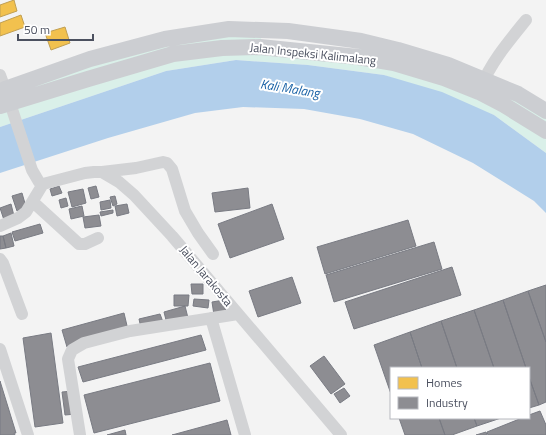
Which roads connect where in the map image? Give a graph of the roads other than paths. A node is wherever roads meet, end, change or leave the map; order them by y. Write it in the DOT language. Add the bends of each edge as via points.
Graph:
graph roads {
  1 [pos="526,20"];
  2 [pos="262,31"];
  3 [pos="260,47"];
  4 [pos="359,49"];
  5 [pos="481,85"];
  6 [pos="3,93"];
  7 [pos="546,111"];
  8 [pos="546,131"];
  9 [pos="102,172"];
  10 [pos="43,184"];
  11 [pos="33,202"];
  12 [pos="0,226"];
  13 [pos="98,238"];
  14 [pos="213,254"];
  15 [pos="0,259"];
  16 [pos="22,314"];
  17 [pos="238,314"];
  18 [pos="211,318"];
  19 [pos="0,349"];
  20 [pos="28,435"];
  21 [pos="80,435"];
  22 [pos="245,435"];
  23 [pos="341,435"];
  1 -- 5 [label="street" via="496,58"];
  2 -- 3 [label="main road"];
  2 -- 4 [label="main road, Jalan Inspeksi Kalimalang" via="288,31"];
  2 -- 6 [label="main road, Jalan Inspeksi Kalimalang" via="229,29 165,39 90,59"];
  3 -- 4 [label="main road, Jalan Inspeksi Kalimalang"];
  3 -- 6 [label="main road, Jalan Inspeksi Kalimalang" via="222,48 173,54 88,79"];
  4 -- 5 [label="main road, Jalan Inspeksi Kalimalang" via="444,78"];
  5 -- 7 [label="main road, Jalan Inspeksi Kalimalang" via="518,94"];
  5 -- 8 [label="main road, Jalan Inspeksi Kalimalang" via="510,108"];
  6 -- 10 [label="street" via="32,170"];
  9 -- 10 [label="street" via="85,173"];
  9 -- 14 [label="street" via="167,163 172,170 185,211"];
  9 -- 17 [label="street, Jalan Jarakosta" via="134,195"];
  10 -- 11 [label="street"];
  11 -- 12 [label="street" via="18,218"];
  11 -- 13 [label="street" via="79,244"];
  15 -- 16 [label="street"];
  17 -- 18 [label="street"];
  17 -- 23 [label="street, Jalan Jarakosta"];
  18 -- 21 [label="street" via="130,331 84,343 72,350 68,359"];
  18 -- 22 [label="street"];
  19 -- 20 [label="street"];
}
